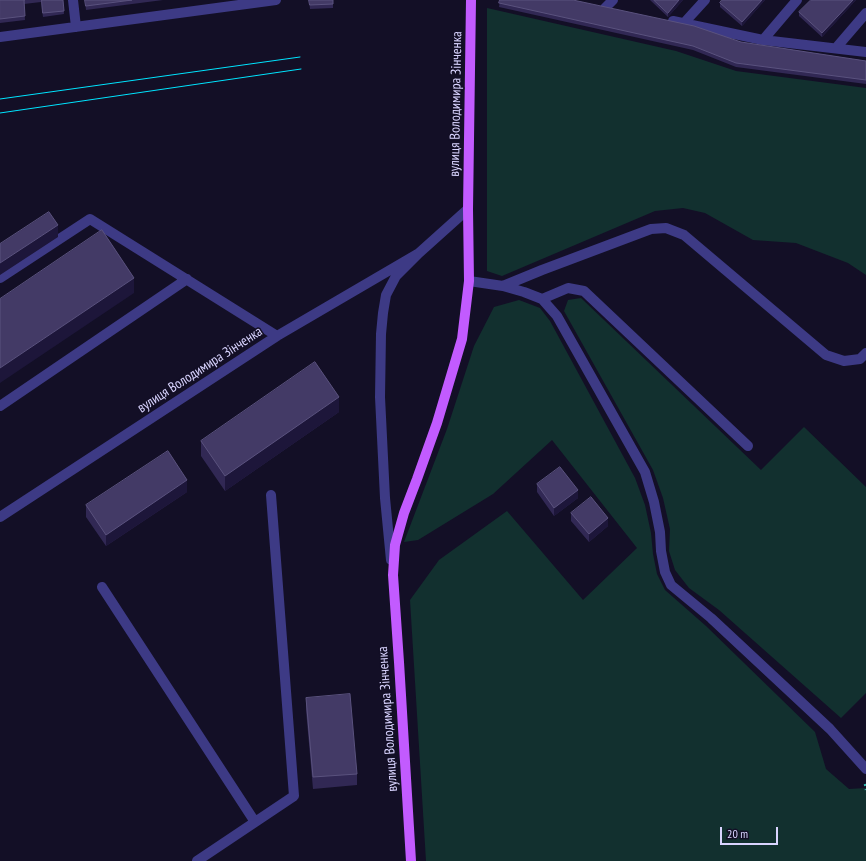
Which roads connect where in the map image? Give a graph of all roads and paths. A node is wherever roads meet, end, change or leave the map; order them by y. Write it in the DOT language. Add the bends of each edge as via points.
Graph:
graph roads {
  1 [pos="73,0"];
  2 [pos="276,0"];
  3 [pos="471,0"];
  4 [pos="705,0"];
  5 [pos="797,0"];
  6 [pos="866,13"];
  7 [pos="660,19"];
  8 [pos="684,24"];
  9 [pos="76,27"];
  10 [pos="0,37"];
  11 [pos="763,40"];
  12 [pos="836,48"];
  13 [pos="866,52"];
  14 [pos="468,209"];
  15 [pos="419,253"];
  16 [pos="0,278"];
  17 [pos="187,279"];
  18 [pos="469,281"];
  19 [pos="503,286"];
  20 [pos="542,299"];
  21 [pos="277,336"];
  22 [pos="866,353"];
  23 [pos="0,406"];
  24 [pos="748,446"];
  25 [pos="271,495"];
  26 [pos="0,517"];
  27 [pos="393,575"];
  28 [pos="102,587"];
  29 [pos="866,769"];
  30 [pos="255,822"];
  31 [pos="197,861"];
  32 [pos="411,861"];
  1 -- 9 [label="street"];
  2 -- 9 [label="street"];
  3 -- 14 [label="main road, вулиця Володимира Зінченка"];
  4 -- 8 [label="street"];
  5 -- 11 [label="street"];
  6 -- 12 [label="street"];
  7 -- 8 [label="street"];
  8 -- 11 [label="street"];
  9 -- 10 [label="street"];
  11 -- 12 [label="street"];
  12 -- 13 [label="street"];
  14 -- 15 [label="street, вулиця Володимира Зінченка"];
  14 -- 18 [label="main road, вулиця Володимира Зінченка"];
  15 -- 21 [label="street, вулиця Володимира Зінченка"];
  15 -- 27 [label="street, вулиця Володимира Зінченка" via="396,276 386,295 382,313 380,397 385,498"];
  16 -- 17 [label="street" via="90,219"];
  17 -- 21 [label="street"];
  17 -- 23 [label="street"];
  18 -- 19 [label="street"];
  18 -- 27 [label="main road, вулиця Володимира Зінченка" via="462,339 437,423 404,513 395,545"];
  19 -- 20 [label="street"];
  19 -- 22 [label="street" via="651,229 666,228 684,235 826,355 844,361 860,359"];
  20 -- 24 [label="street" via="568,288 584,291"];
  20 -- 29 [label="street" via="557,316 645,472 656,510 660,551 671,585 711,618 824,724"];
  21 -- 26 [label="street, вулиця Володимира Зінченка"];
  25 -- 30 [label="street" via="294,796"];
  27 -- 32 [label="main road, вулиця Володимира Зінченка"];
  28 -- 30 [label="street"];
  30 -- 31 [label="street"];
}
